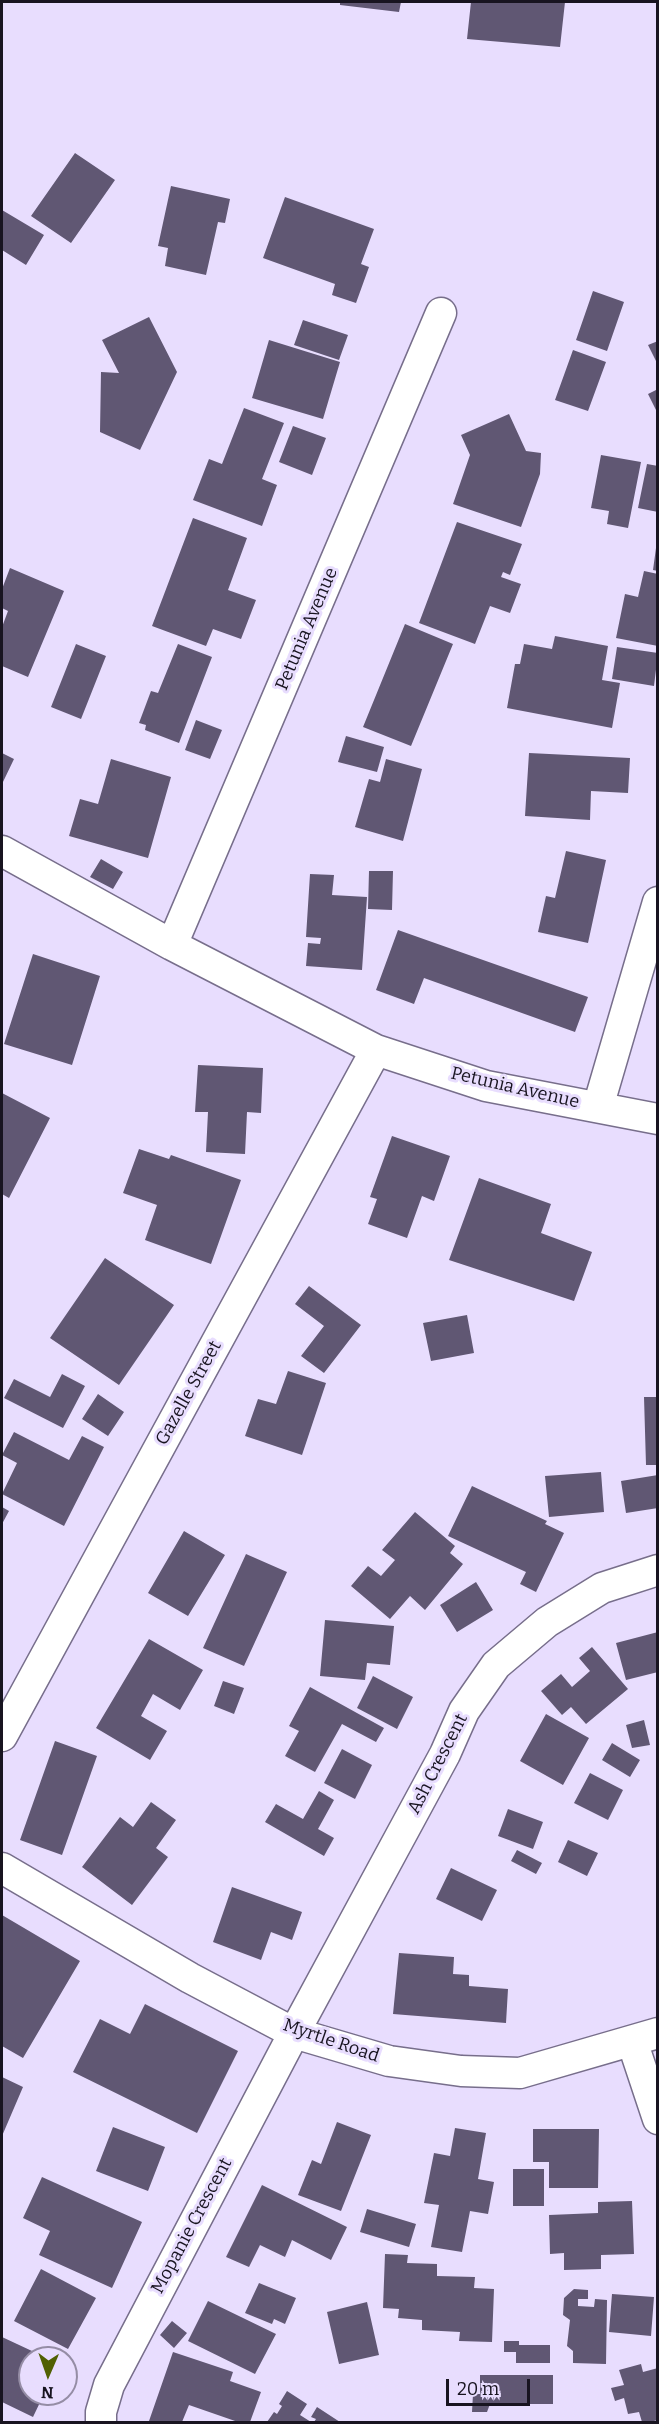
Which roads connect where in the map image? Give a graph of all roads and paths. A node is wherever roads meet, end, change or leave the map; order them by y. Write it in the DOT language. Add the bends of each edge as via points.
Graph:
graph roads {
  1 [pos="441,313"];
  2 [pos="2,851"];
  3 [pos="657,902"];
  4 [pos="172,945"];
  5 [pos="376,1050"];
  6 [pos="598,1107"];
  7 [pos="657,1119"];
  8 [pos="657,1570"];
  9 [pos="2,1736"];
  10 [pos="2,1868"];
  11 [pos="294,2033"];
  12 [pos="645,2037"];
  13 [pos="657,2119"];
  14 [pos="101,2422"];
  1 -- 4 [label="street, Petunia Avenue"];
  2 -- 4 [label="street, Petunia Avenue"];
  3 -- 6 [label="street, Petunia Avenue"];
  4 -- 5 [label="street, Petunia Avenue"];
  5 -- 6 [label="street, Petunia Avenue" via="486,1086"];
  5 -- 9 [label="street, Gazelle Street"];
  6 -- 7 [label="street, Petunia Avenue"];
  8 -- 11 [label="street, Ash Crescent" via="602,1588 547,1622 496,1665 464,1711 445,1754"];
  10 -- 11 [label="street, Myrtle Road"];
  11 -- 12 [label="street, Myrtle Road" via="389,2061 460,2071 519,2073"];
  11 -- 14 [label="street, Mopanie Crescent" via="109,2385"];
  12 -- 13 [label="street"];
}
